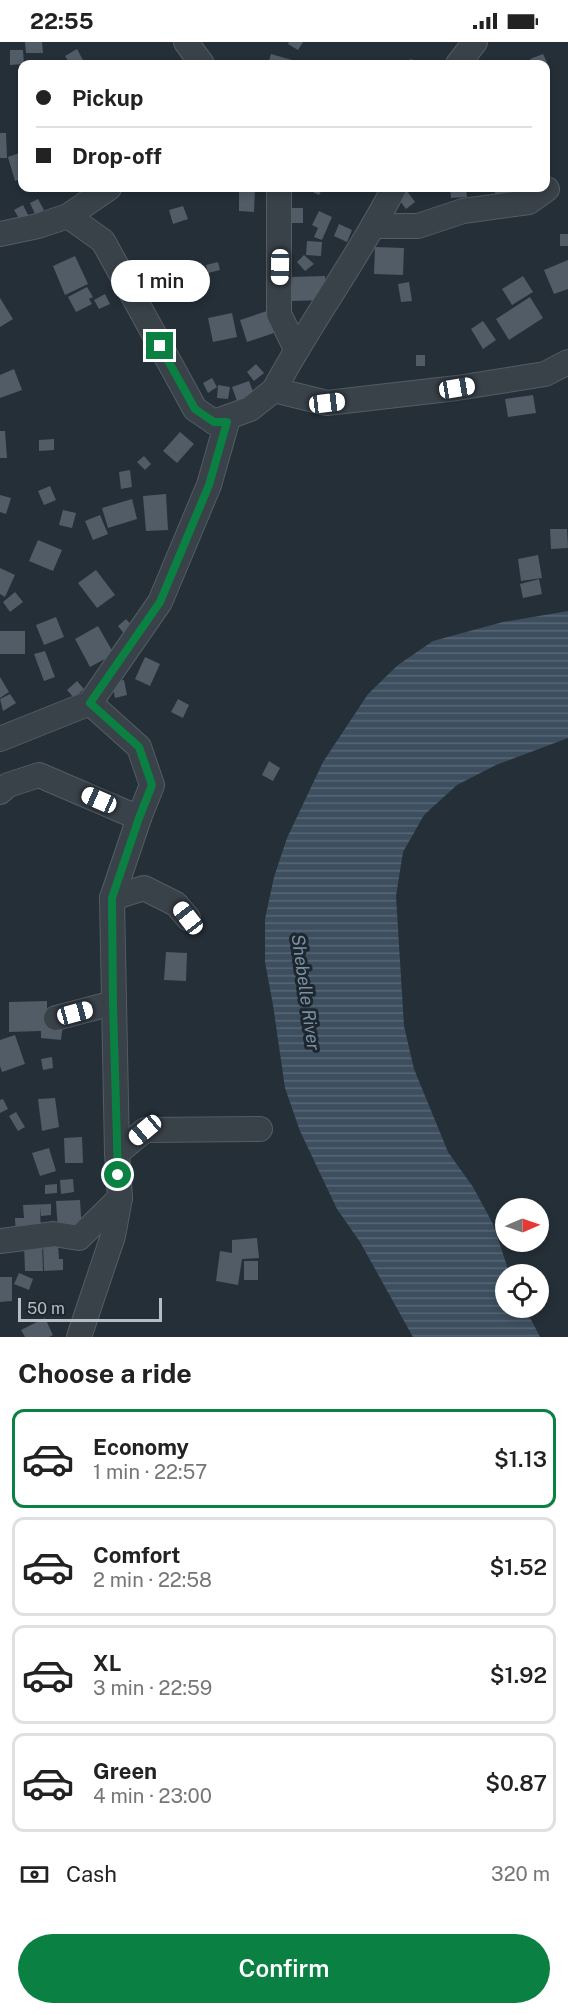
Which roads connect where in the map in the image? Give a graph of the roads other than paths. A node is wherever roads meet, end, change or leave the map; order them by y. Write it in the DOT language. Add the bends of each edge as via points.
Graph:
graph roads {
  1 [pos="186,42"];
  2 [pos="475,42"];
  3 [pos="199,60"];
  4 [pos="461,60"];
  5 [pos="104,192"];
  6 [pos="279,192"];
  7 [pos="392,192"];
  8 [pos="543,192"];
  9 [pos="68,216"];
  10 [pos="374,226"];
  11 [pos="0,234"];
  12 [pos="296,349"];
  13 [pos="568,362"];
  14 [pos="274,390"];
  15 [pos="214,422"];
  16 [pos="90,703"];
  17 [pos="0,739"];
  18 [pos="0,792"];
  19 [pos="139,818"];
  20 [pos="112,898"];
  21 [pos="188,918"];
  22 [pos="113,1004"];
  23 [pos="56,1018"];
  24 [pos="260,1129"];
  25 [pos="117,1153"];
  26 [pos="120,1198"];
  27 [pos="0,1241"];
  28 [pos="79,1337"];
  1 -- 3 [label="street"];
  2 -- 4 [label="street"];
  5 -- 9 [label="street"];
  6 -- 12 [label="street" via="279,314"];
  7 -- 10 [label="street"];
  8 -- 10 [label="street" via="529,202 463,211 418,226"];
  9 -- 11 [label="street"];
  9 -- 15 [label="street" via="103,241 195,409"];
  10 -- 12 [label="street"];
  12 -- 14 [label="street"];
  13 -- 14 [label="street" via="545,374 327,403"];
  14 -- 15 [label="street" via="250,409"];
  15 -- 16 [label="street" via="227,422 209,485 160,602"];
  16 -- 17 [label="street"];
  16 -- 19 [label="street" via="139,747 152,785"];
  18 -- 19 [label="street" via="8,785 39,775"];
  19 -- 20 [label="street"];
  20 -- 21 [label="street" via="144,888 176,903"];
  20 -- 22 [label="street"];
  22 -- 23 [label="street"];
  22 -- 25 [label="street"];
  24 -- 25 [label="street" via="145,1130"];
  25 -- 26 [label="street"];
  26 -- 27 [label="street" via="79,1239 54,1234"];
  26 -- 28 [label="street" via="113,1236"];
}
